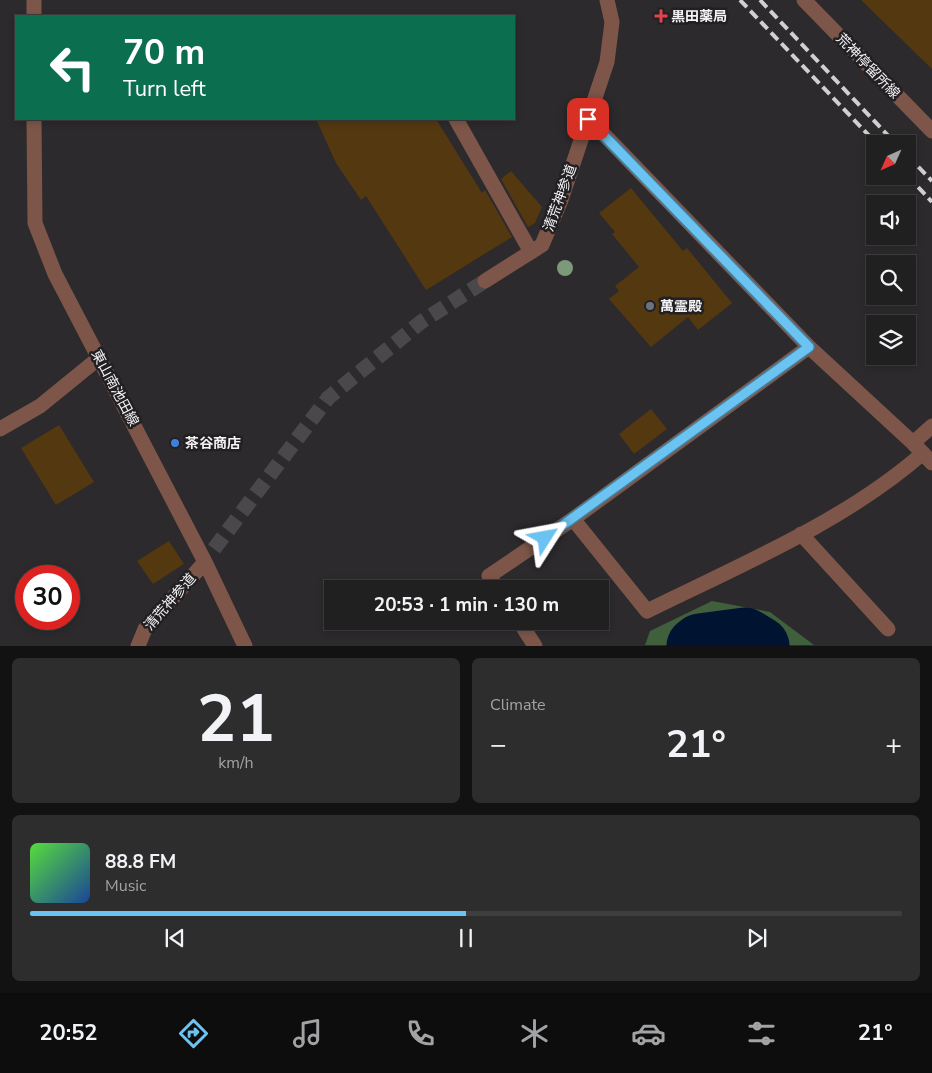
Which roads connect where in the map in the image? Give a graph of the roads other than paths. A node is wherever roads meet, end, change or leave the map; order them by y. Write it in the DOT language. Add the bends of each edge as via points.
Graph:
graph roads {
  1 [pos="34,0"];
  2 [pos="606,0"];
  3 [pos="804,0"];
  4 [pos="34,15"];
  5 [pos="588,119"];
  6 [pos="34,120"];
  7 [pos="457,120"];
  8 [pos="932,131"];
  9 [pos="531,252"];
  10 [pos="486,281"];
  11 [pos="809,347"];
  12 [pos="99,358"];
  13 [pos="932,426"];
  14 [pos="0,429"];
  15 [pos="923,453"];
  16 [pos="573,519"];
  17 [pos="801,534"];
  18 [pos="205,562"];
  19 [pos="492,580"];
  20 [pos="888,629"];
  21 [pos="525,630"];
  22 [pos="138,646"];
  23 [pos="244,646"];
  24 [pos="535,646"];
  1 -- 4 [label="street"];
  2 -- 5 [label="street, 清荒神参道" via="612,22 606,62"];
  3 -- 8 [label="street, 荒神停留所線"];
  5 -- 9 [label="street, 清荒神参道" via="542,245"];
  5 -- 11 [label="street"];
  6 -- 12 [label="street, 東山南池田線" via="34,223 55,274"];
  7 -- 9 [label="street"];
  9 -- 10 [label="street, 清荒神参道"];
  11 -- 15 [label="street"];
  11 -- 16 [label="street"];
  12 -- 14 [label="street" via="40,406"];
  12 -- 18 [label="street, 東山南池田線"];
  13 -- 15 [label="street"];
  15 -- 17 [label="street" via="897,475"];
  16 -- 17 [label="street" via="647,611"];
  16 -- 19 [label="street" via="489,576"];
  17 -- 20 [label="street"];
  18 -- 22 [label="street, 清荒神参道" via="145,629"];
  18 -- 23 [label="street, 東山南池田線"];
  21 -- 24 [label="street"];
}
